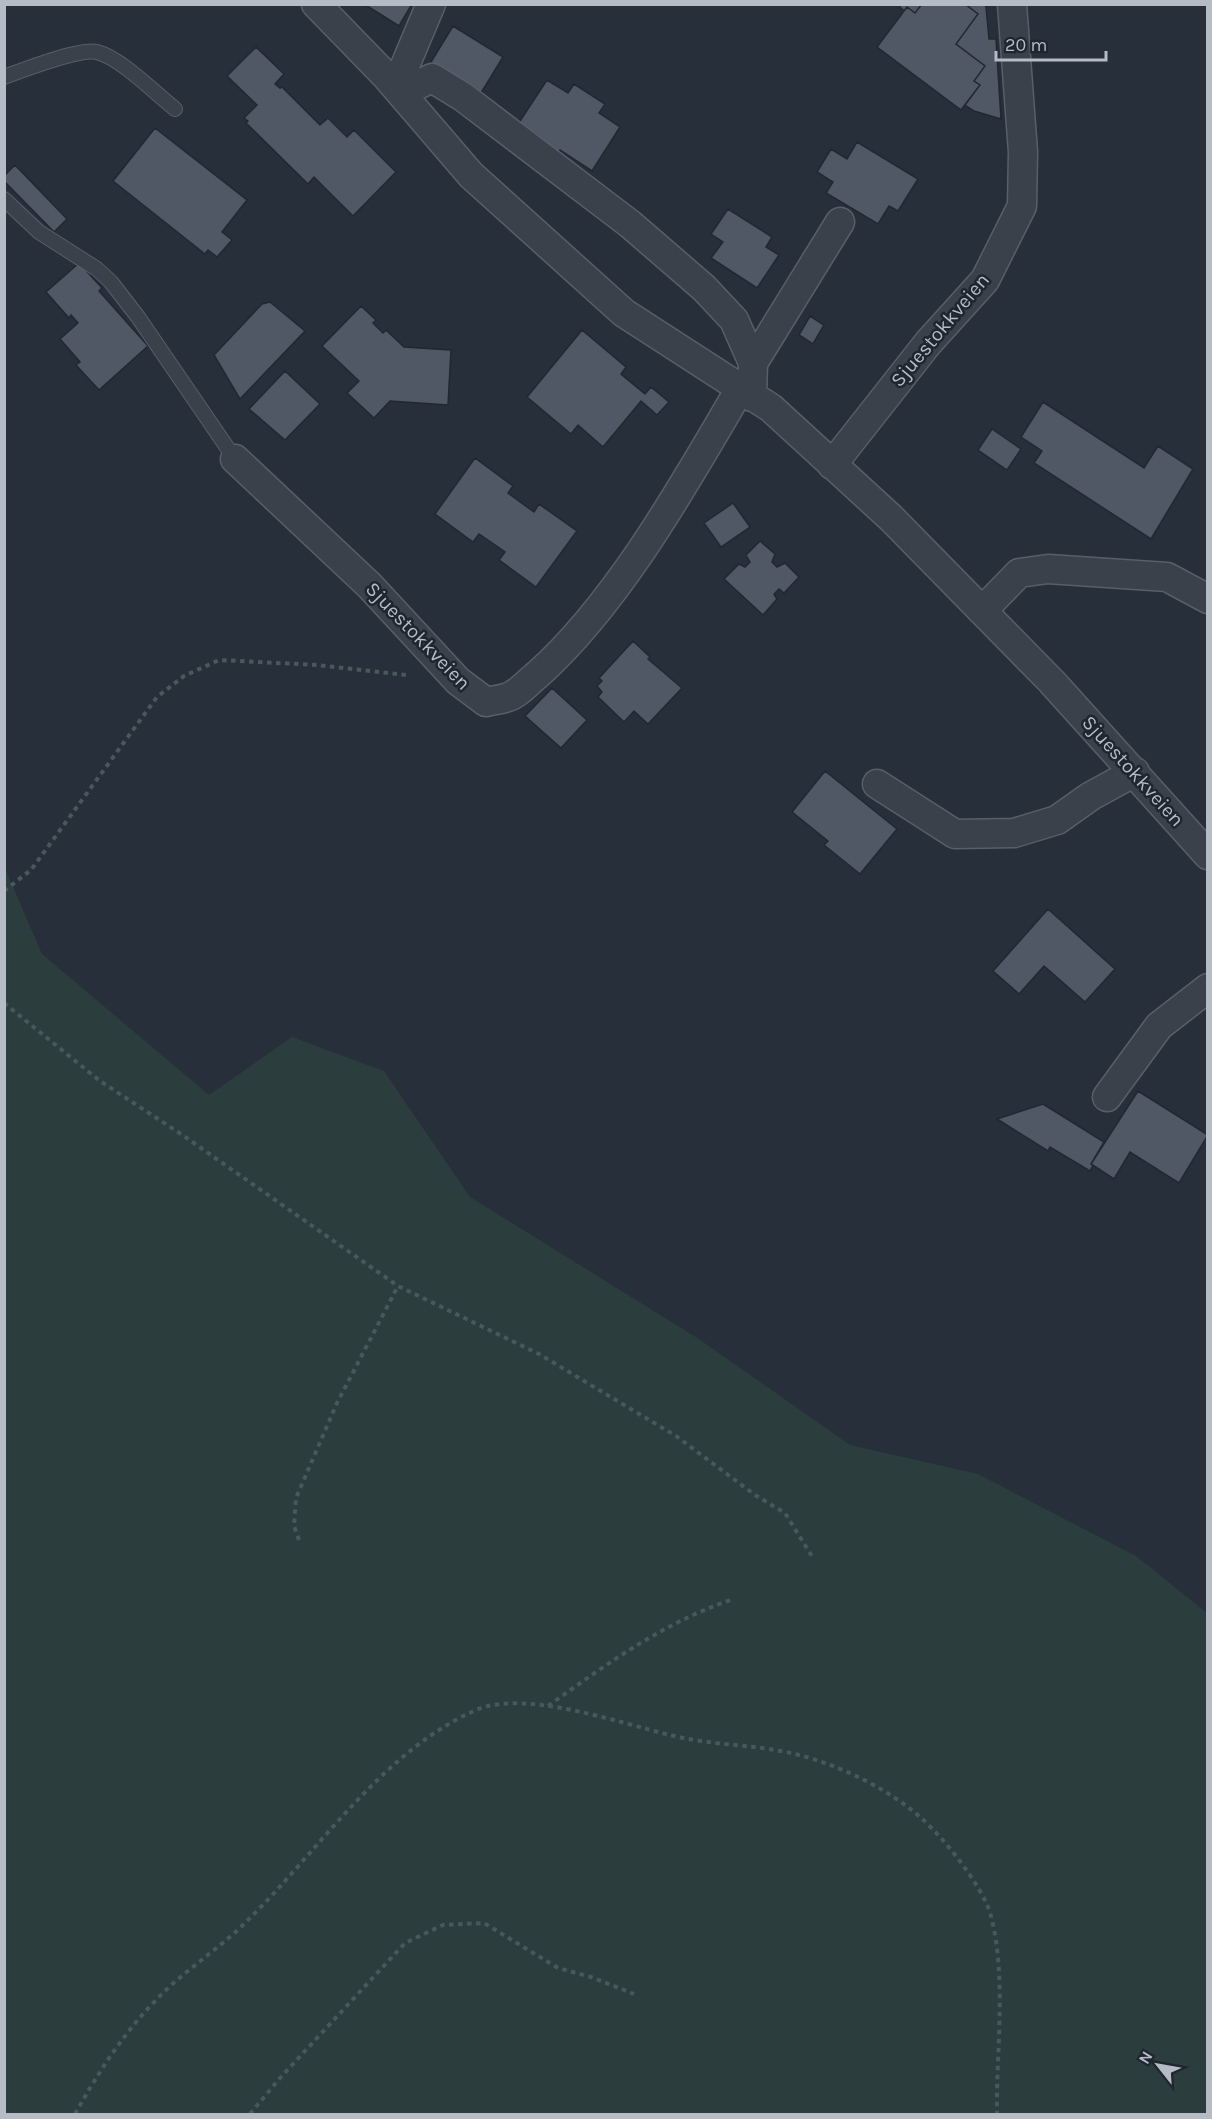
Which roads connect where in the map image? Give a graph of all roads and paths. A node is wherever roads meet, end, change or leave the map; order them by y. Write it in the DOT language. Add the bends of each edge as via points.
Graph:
graph roads {
  1 [pos="316,4"];
  2 [pos="431,4"];
  3 [pos="1012,4"];
  4 [pos="4,77"];
  5 [pos="399,90"];
  6 [pos="175,110"];
  7 [pos="4,198"];
  8 [pos="840,222"];
  9 [pos="753,363"];
  10 [pos="746,393"];
  11 [pos="235,459"];
  12 [pos="832,465"];
  13 [pos="1208,599"];
  14 [pos="982,611"];
  15 [pos="458,681"];
  16 [pos="1135,772"];
  17 [pos="877,784"];
  18 [pos="1208,855"];
  19 [pos="4,891"];
  20 [pos="1208,988"];
  21 [pos="4,1003"];
  22 [pos="1107,1097"];
  23 [pos="398,1286"];
  24 [pos="299,1540"];
  25 [pos="813,1558"];
  26 [pos="733,1599"];
  27 [pos="547,1706"];
  28 [pos="634,1994"];
  29 [pos="75,2115"];
  30 [pos="250,2115"];
  31 [pos="996,2115"];
  1 -- 5 [label="street, Sjuestokkveien"];
  2 -- 5 [label="street"];
  3 -- 12 [label="street, Sjuestokkveien" via="1023,152 1022,206 986,280 928,343"];
  4 -- 6 [label="lane" via="61,58 97,52 120,64"];
  5 -- 9 [label="street, Sjuestokkveien" via="432,78 463,97 630,224 704,288 734,320"];
  5 -- 10 [label="street, Sjuestokkveien" via="471,175 624,313"];
  7 -- 11 [label="lane" via="39,232 111,282"];
  8 -- 9 [label="street"];
  9 -- 10 [label="street, Sjuestokkveien"];
  10 -- 12 [label="street, Sjuestokkveien" via="771,408"];
  10 -- 15 [label="street, Sjuestokkveien" via="611,593 561,653 510,697 486,702"];
  11 -- 15 [label="street, Sjuestokkveien" via="370,586"];
  12 -- 14 [label="street, Sjuestokkveien" via="891,518"];
  13 -- 14 [label="street" via="1167,577 1048,569 1019,573"];
  14 -- 16 [label="street, Sjuestokkveien"];
  15 -- 19 [label="path" via="317,664 219,660 184,676 158,697 31,870"];
  16 -- 17 [label="street" via="1057,820 1014,833 955,834"];
  16 -- 18 [label="street, Sjuestokkveien"];
  20 -- 22 [label="street" via="1159,1026"];
  21 -- 23 [label="path" via="100,1081"];
  23 -- 24 [label="path" via="337,1403 296,1498 294,1526"];
  23 -- 25 [label="path" via="540,1354 676,1436 754,1495 785,1513"];
  26 -- 27 [label="path" via="693,1613 645,1639"];
  27 -- 29 [label="path" via="509,1703 480,1708 437,1730 413,1749 349,1811 248,1920 159,1997 110,2055"];
  27 -- 31 [label="path" via="694,1741 800,1755 873,1785 912,1809 973,1878 990,1915 998,1973"];
  28 -- 30 [label="path" via="558,1968 484,1923 443,1925 405,1942"];
}
